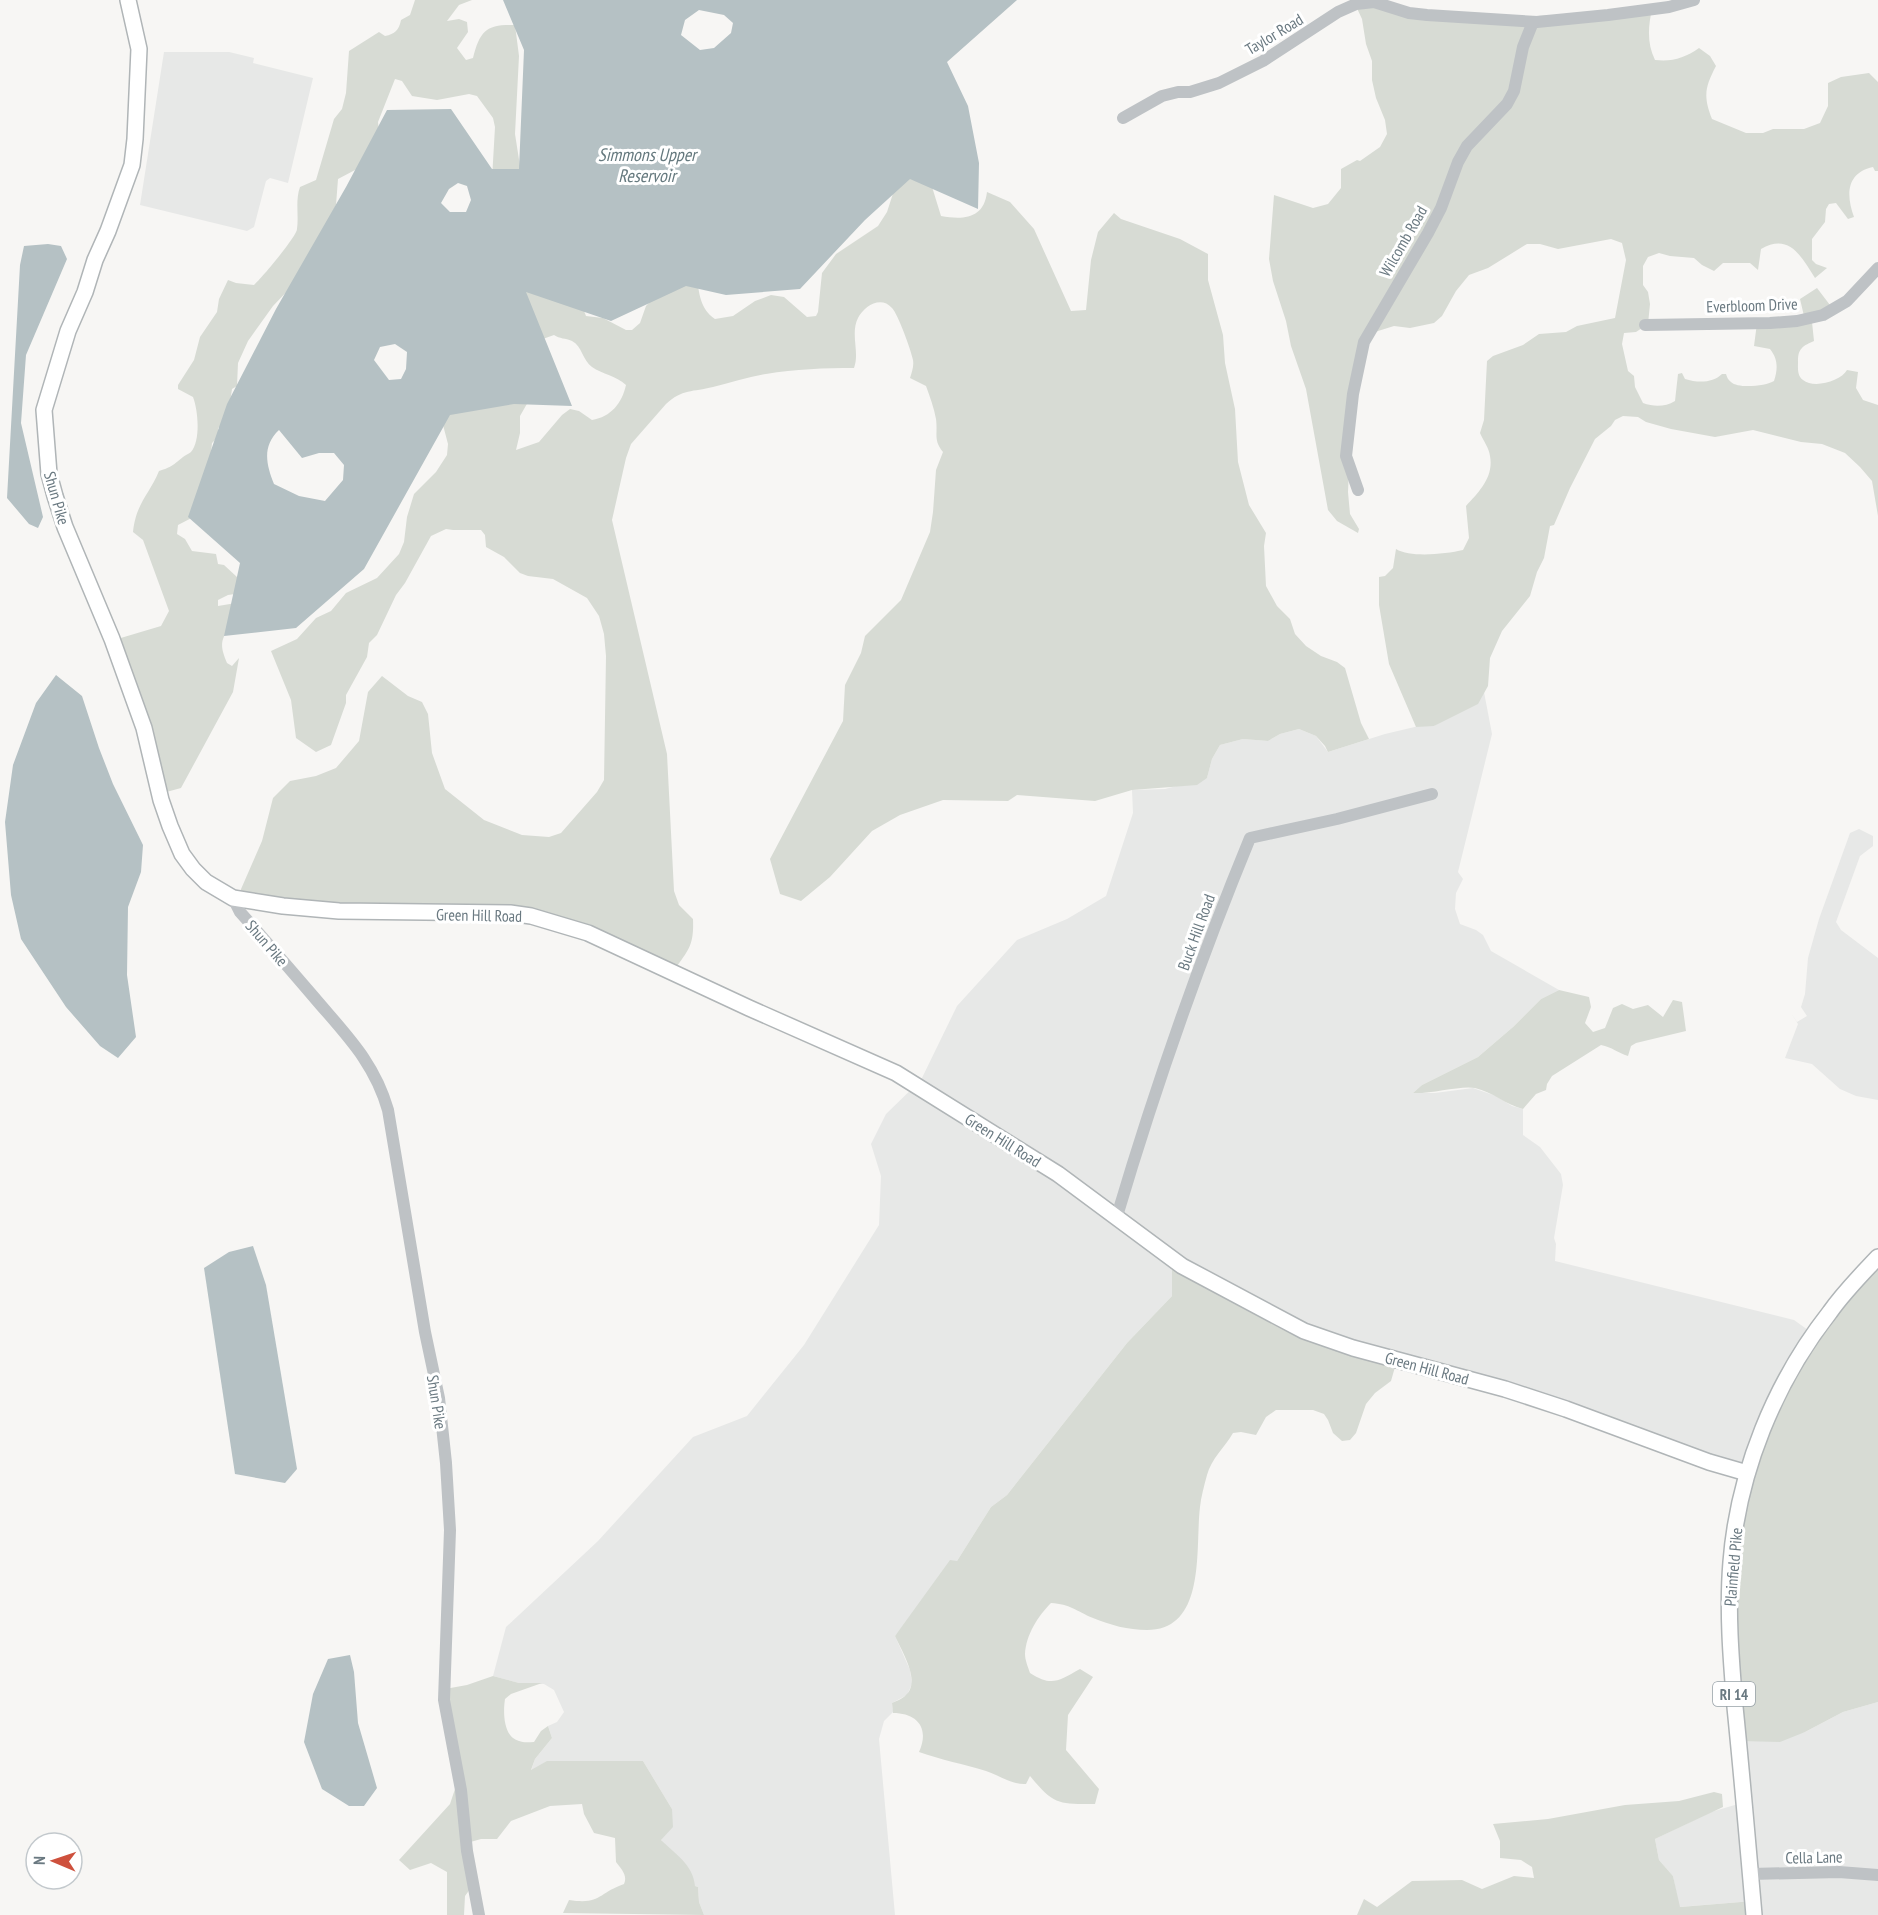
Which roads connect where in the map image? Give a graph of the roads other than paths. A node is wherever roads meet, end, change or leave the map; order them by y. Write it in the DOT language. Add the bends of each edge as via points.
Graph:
graph roads {
  1 [pos="128,0"];
  2 [pos="1694,0"];
  3 [pos="1533,22"];
  4 [pos="1124,118"];
  5 [pos="1878,268"];
  6 [pos="1645,325"];
  7 [pos="1358,490"];
  8 [pos="1432,794"];
  9 [pos="233,898"];
  10 [pos="1117,1216"];
  11 [pos="1878,1257"];
  12 [pos="1747,1473"];
  13 [pos="1751,1874"];
  14 [pos="1878,1875"];
  15 [pos="479,1915"];
  16 [pos="1754,1915"];
  1 -- 9 [label="main road, Shun Pike" via="139,49 132,165 68,331 44,410 49,474 65,527 144,728 160,800 182,854 206,882"];
  2 -- 3 [label="street, Taylor Road" via="1669,7"];
  3 -- 4 [label="street, Taylor Road" via="1409,13 1374,2 1356,4 1246,70 1206,88 1162,96"];
  3 -- 7 [label="street, Wilcomb Road" via="1523,47 1514,91 1507,104 1467,146 1428,233 1364,342 1346,456"];
  5 -- 6 [label="street, Everbloom Drive" via="1847,301 1810,319"];
  8 -- 10 [label="street, Buck Hill Road" via="1250,838 1150,1106"];
  9 -- 10 [label="main road, Green Hill Road" via="339,911 531,916 588,933 896,1073 1058,1174"];
  9 -- 15 [label="street, Shun Pike" via="240,912 369,1063 388,1110 445,1452 450,1530 444,1700"];
  10 -- 12 [label="main road, Green Hill Road" via="1182,1266 1304,1331 1556,1405"];
  11 -- 12 [label="main road, Plainfield Pike / RI 14" via="1830,1311 1792,1368"];
  12 -- 13 [label="main road, Plainfield Pike / RI 14" via="1732,1549 1729,1600"];
  13 -- 14 [label="street, Cella Lane"];
  13 -- 16 [label="main road, Plainfield Pike / RI 14"];
}
